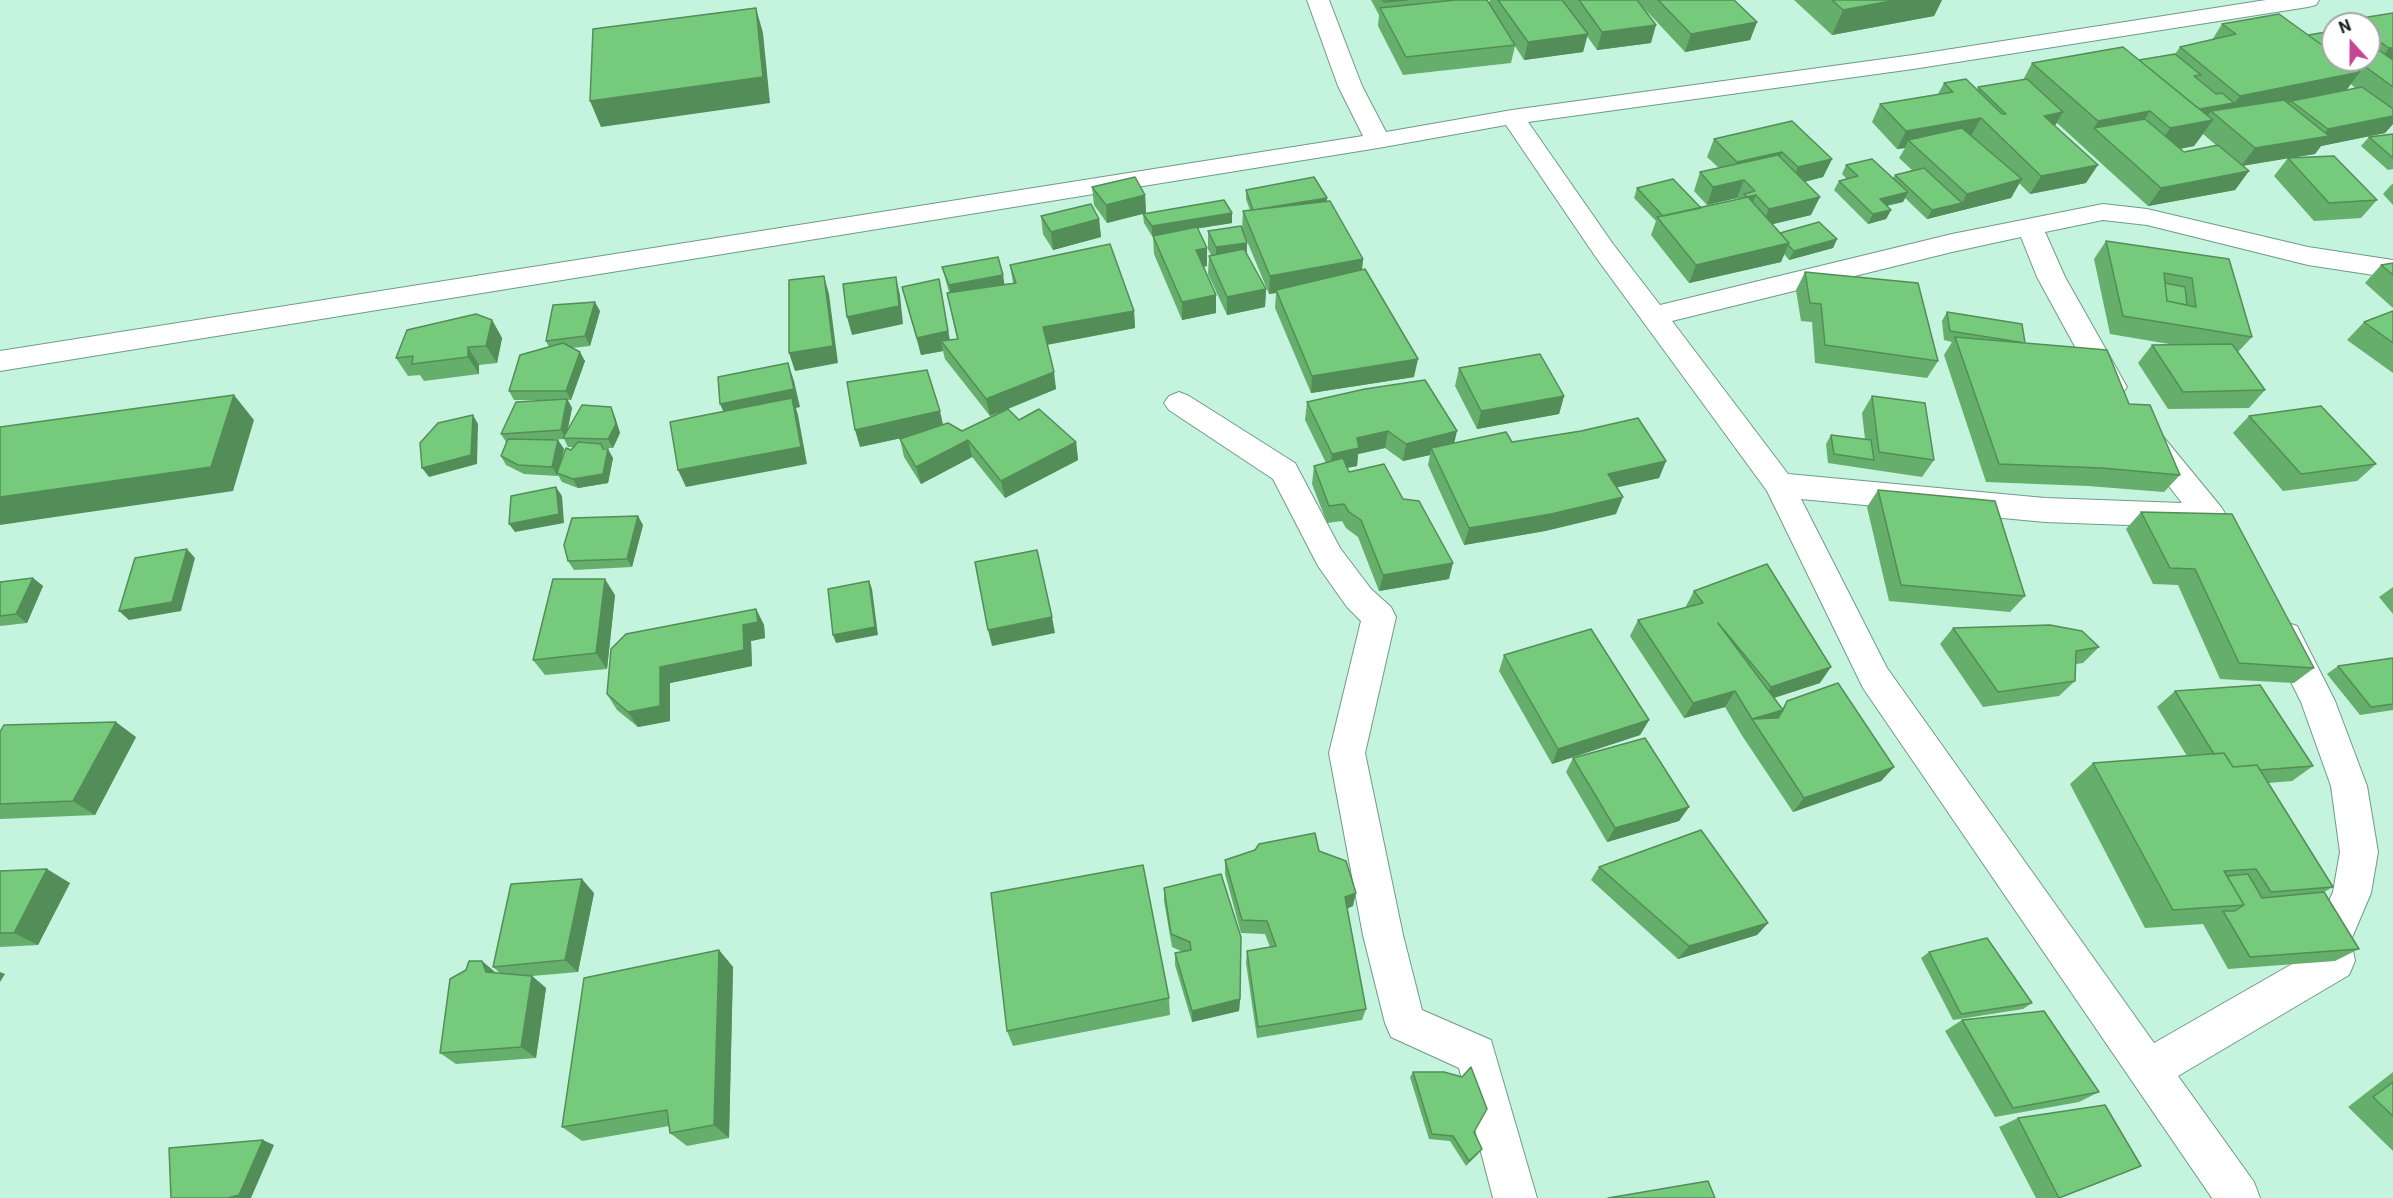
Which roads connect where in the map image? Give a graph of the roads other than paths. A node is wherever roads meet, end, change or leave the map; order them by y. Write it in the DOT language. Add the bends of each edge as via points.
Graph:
graph roads {
  1 [pos="1318,0"];
  2 [pos="2308,0"];
  3 [pos="1512,117"];
  4 [pos="1378,141"];
  5 [pos="2030,226"];
  6 [pos="2393,269"];
  7 [pos="1654,316"];
  8 [pos="0,361"];
  9 [pos="1179,403"];
  10 [pos="1779,484"];
  11 [pos="2210,516"];
  12 [pos="2252,581"];
  13 [pos="2271,609"];
  14 [pos="2150,1069"];
  15 [pos="1515,1198"];
  16 [pos="2238,1198"];
  1 -- 4 [label="street" via="1350,86"];
  2 -- 3 [label="street" via="1912,62"];
  3 -- 4 [label="street"];
  3 -- 7 [label="street"];
  4 -- 8 [label="street"];
  5 -- 6 [label="street" via="2103,212 2147,217 2308,256"];
  5 -- 7 [label="street"];
  5 -- 11 [label="street" via="2051,277 2108,383"];
  7 -- 10 [label="street"];
  9 -- 15 [label="street" via="1284,471 1329,557 1378,617 1347,753 1383,935 1405,1023 1476,1055"];
  10 -- 11 [label="street" via="2045,510"];
  10 -- 14 [label="street" via="1875,678"];
  11 -- 12 [label="street"];
  13 -- 14 [label="street" via="2318,701 2349,786 2359,852 2352,893 2331,940 2335,961"];
  14 -- 16 [label="street"];
}
